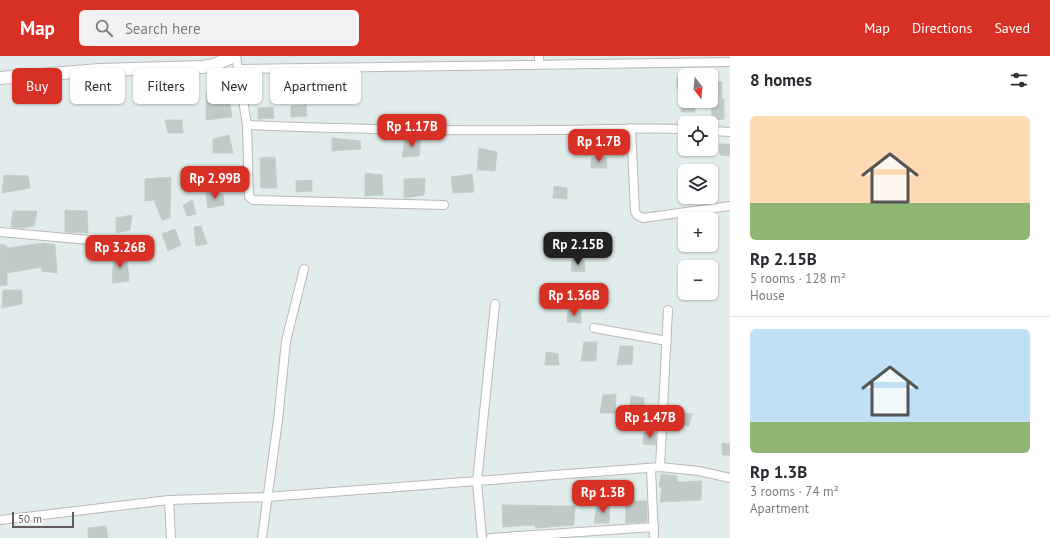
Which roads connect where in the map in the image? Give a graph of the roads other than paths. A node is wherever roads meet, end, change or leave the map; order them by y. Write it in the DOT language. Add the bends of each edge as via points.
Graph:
graph roads {
  1 [pos="235,56"];
  2 [pos="539,60"];
  3 [pos="730,62"];
  4 [pos="238,68"];
  5 [pos="0,78"];
  6 [pos="244,104"];
  7 [pos="247,125"];
  8 [pos="631,128"];
  9 [pos="678,129"];
  10 [pos="718,131"];
  11 [pos="730,132"];
  12 [pos="444,205"];
  13 [pos="730,206"];
  14 [pos="0,232"];
  15 [pos="112,242"];
  16 [pos="304,268"];
  17 [pos="495,304"];
  18 [pos="668,310"];
  19 [pos="594,328"];
  20 [pos="667,341"];
  21 [pos="660,467"];
  22 [pos="651,468"];
  23 [pos="730,478"];
  24 [pos="477,482"];
  25 [pos="267,497"];
  26 [pos="169,500"];
  27 [pos="0,520"];
  28 [pos="654,527"];
  29 [pos="171,538"];
  30 [pos="262,538"];
  31 [pos="482,538"];
  32 [pos="490,538"];
  33 [pos="654,538"];
  1 -- 4 [label="street"];
  1 -- 5 [label="main road" via="214,65"];
  2 -- 3 [label="street"];
  2 -- 4 [label="street"];
  6 -- 7 [label="street"];
  7 -- 8 [label="street" via="449,130"];
  7 -- 12 [label="street" via="249,197 253,200"];
  8 -- 9 [label="street"];
  8 -- 13 [label="street" via="637,215 643,218"];
  10 -- 11 [label="street"];
  14 -- 15 [label="street"];
  16 -- 25 [label="street" via="286,341"];
  17 -- 24 [label="street"];
  18 -- 20 [label="street"];
  19 -- 20 [label="street"];
  20 -- 21 [label="street"];
  21 -- 22 [label="street"];
  21 -- 23 [label="street" via="699,471"];
  22 -- 24 [label="street"];
  22 -- 28 [label="street"];
  24 -- 25 [label="street"];
  24 -- 31 [label="street"];
  25 -- 26 [label="street"];
  25 -- 30 [label="street"];
  26 -- 27 [label="street"];
  26 -- 29 [label="street"];
  28 -- 32 [label="street"];
  28 -- 33 [label="street"];
}
